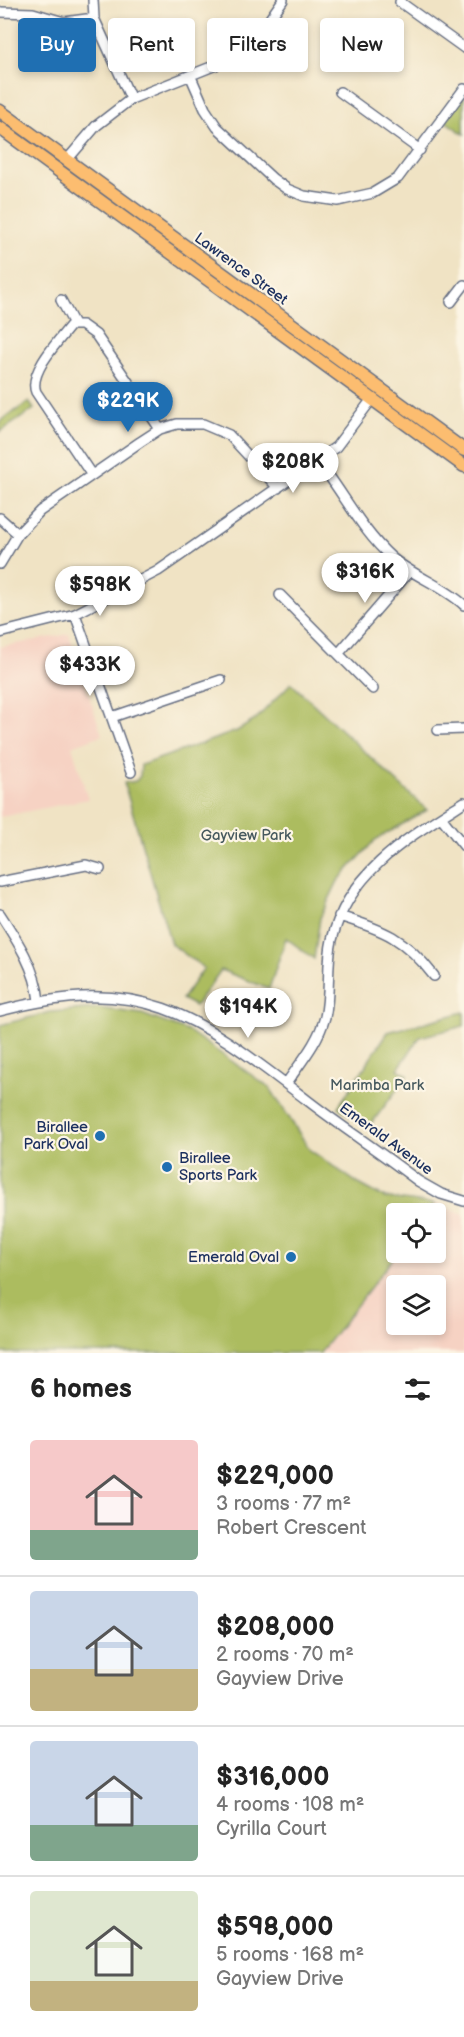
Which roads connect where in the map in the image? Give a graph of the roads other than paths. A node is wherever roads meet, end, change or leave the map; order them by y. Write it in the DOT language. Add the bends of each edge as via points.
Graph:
graph roads {
  1 [pos="93,0"];
  2 [pos="283,0"];
  3 [pos="400,2"];
  4 [pos="0,12"];
  5 [pos="50,18"];
  6 [pos="94,18"];
  7 [pos="96,22"];
  8 [pos="464,48"];
  9 [pos="191,77"];
  10 [pos="464,89"];
  11 [pos="340,92"];
  12 [pos="131,99"];
  13 [pos="0,111"];
  14 [pos="0,128"];
  15 [pos="420,150"];
  16 [pos="67,160"];
  17 [pos="59,171"];
  18 [pos="464,285"];
  19 [pos="61,300"];
  20 [pos="451,302"];
  21 [pos="74,324"];
  22 [pos="376,394"];
  23 [pos="160,429"];
  24 [pos="464,450"];
  25 [pos="318,461"];
  26 [pos="464,466"];
  27 [pos="91,474"];
  28 [pos="278,488"];
  29 [pos="0,518"];
  30 [pos="18,534"];
  31 [pos="0,564"];
  32 [pos="410,571"];
  33 [pos="280,595"];
  34 [pos="464,605"];
  35 [pos="75,614"];
  36 [pos="0,633"];
  37 [pos="339,653"];
  38 [pos="222,680"];
  39 [pos="373,689"];
  40 [pos="112,717"];
  41 [pos="464,729"];
  42 [pos="438,730"];
  43 [pos="131,772"];
  44 [pos="464,802"];
  45 [pos="441,817"];
  46 [pos="464,846"];
  47 [pos="100,869"];
  48 [pos="0,882"];
  49 [pos="0,914"];
  50 [pos="339,916"];
  51 [pos="434,976"];
  52 [pos="39,1001"];
  53 [pos="0,1011"];
  54 [pos="286,1084"];
  55 [pos="464,1201"];
  1 -- 6 [label="street"];
  2 -- 9 [label="street" via="253,43 236,57"];
  3 -- 8 [label="street"];
  4 -- 5 [label="street"];
  7 -- 12 [label="street"];
  9 -- 12 [label="street"];
  9 -- 15 [label="street" via="217,127 273,178 304,196 338,201 373,193 398,178"];
  10 -- 15 [label="street"];
  11 -- 15 [label="street"];
  12 -- 16 [label="street" via="96,126"];
  13 -- 16 [label="main road, Lawrence Street"];
  14 -- 17 [label="main road, Lawrence Street"];
  16 -- 17 [label="main road"];
  16 -- 22 [label="main road, Lawrence Street"];
  17 -- 22 [label="main road, Lawrence Street"];
  18 -- 20 [label="street"];
  19 -- 21 [label="street"];
  21 -- 23 [label="street" via="96,335"];
  21 -- 27 [label="street" via="35,373 33,383"];
  22 -- 24 [label="main road, Lawrence Street"];
  22 -- 25 [label="street" via="336,447"];
  22 -- 26 [label="main road, Lawrence Street"];
  23 -- 27 [label="street"];
  23 -- 28 [label="street" via="191,423 218,429 240,444"];
  25 -- 28 [label="street"];
  25 -- 32 [label="street" via="378,543"];
  27 -- 30 [label="street" via="40,512"];
  28 -- 35 [label="street" via="158,571"];
  29 -- 30 [label="street"];
  30 -- 31 [label="street"];
  32 -- 34 [label="street"];
  32 -- 37 [label="street"];
  33 -- 37 [label="street"];
  35 -- 36 [label="street"];
  35 -- 40 [label="street"];
  37 -- 39 [label="street"];
  38 -- 40 [label="street"];
  40 -- 43 [label="street"];
  41 -- 42 [label="street"];
  44 -- 45 [label="street"];
  45 -- 46 [label="street"];
  45 -- 50 [label="street" via="412,835 364,877"];
  47 -- 48 [label="street" via="86,865"];
  49 -- 52 [label="street" via="25,957"];
  50 -- 51 [label="street" via="404,943"];
  50 -- 54 [label="street" via="331,942 325,1017 312,1047"];
  52 -- 53 [label="street, Emerald Avenue"];
  52 -- 54 [label="street, Emerald Avenue" via="99,996 157,1006 203,1025"];
  54 -- 55 [label="street, Emerald Avenue" via="418,1181"];
}
